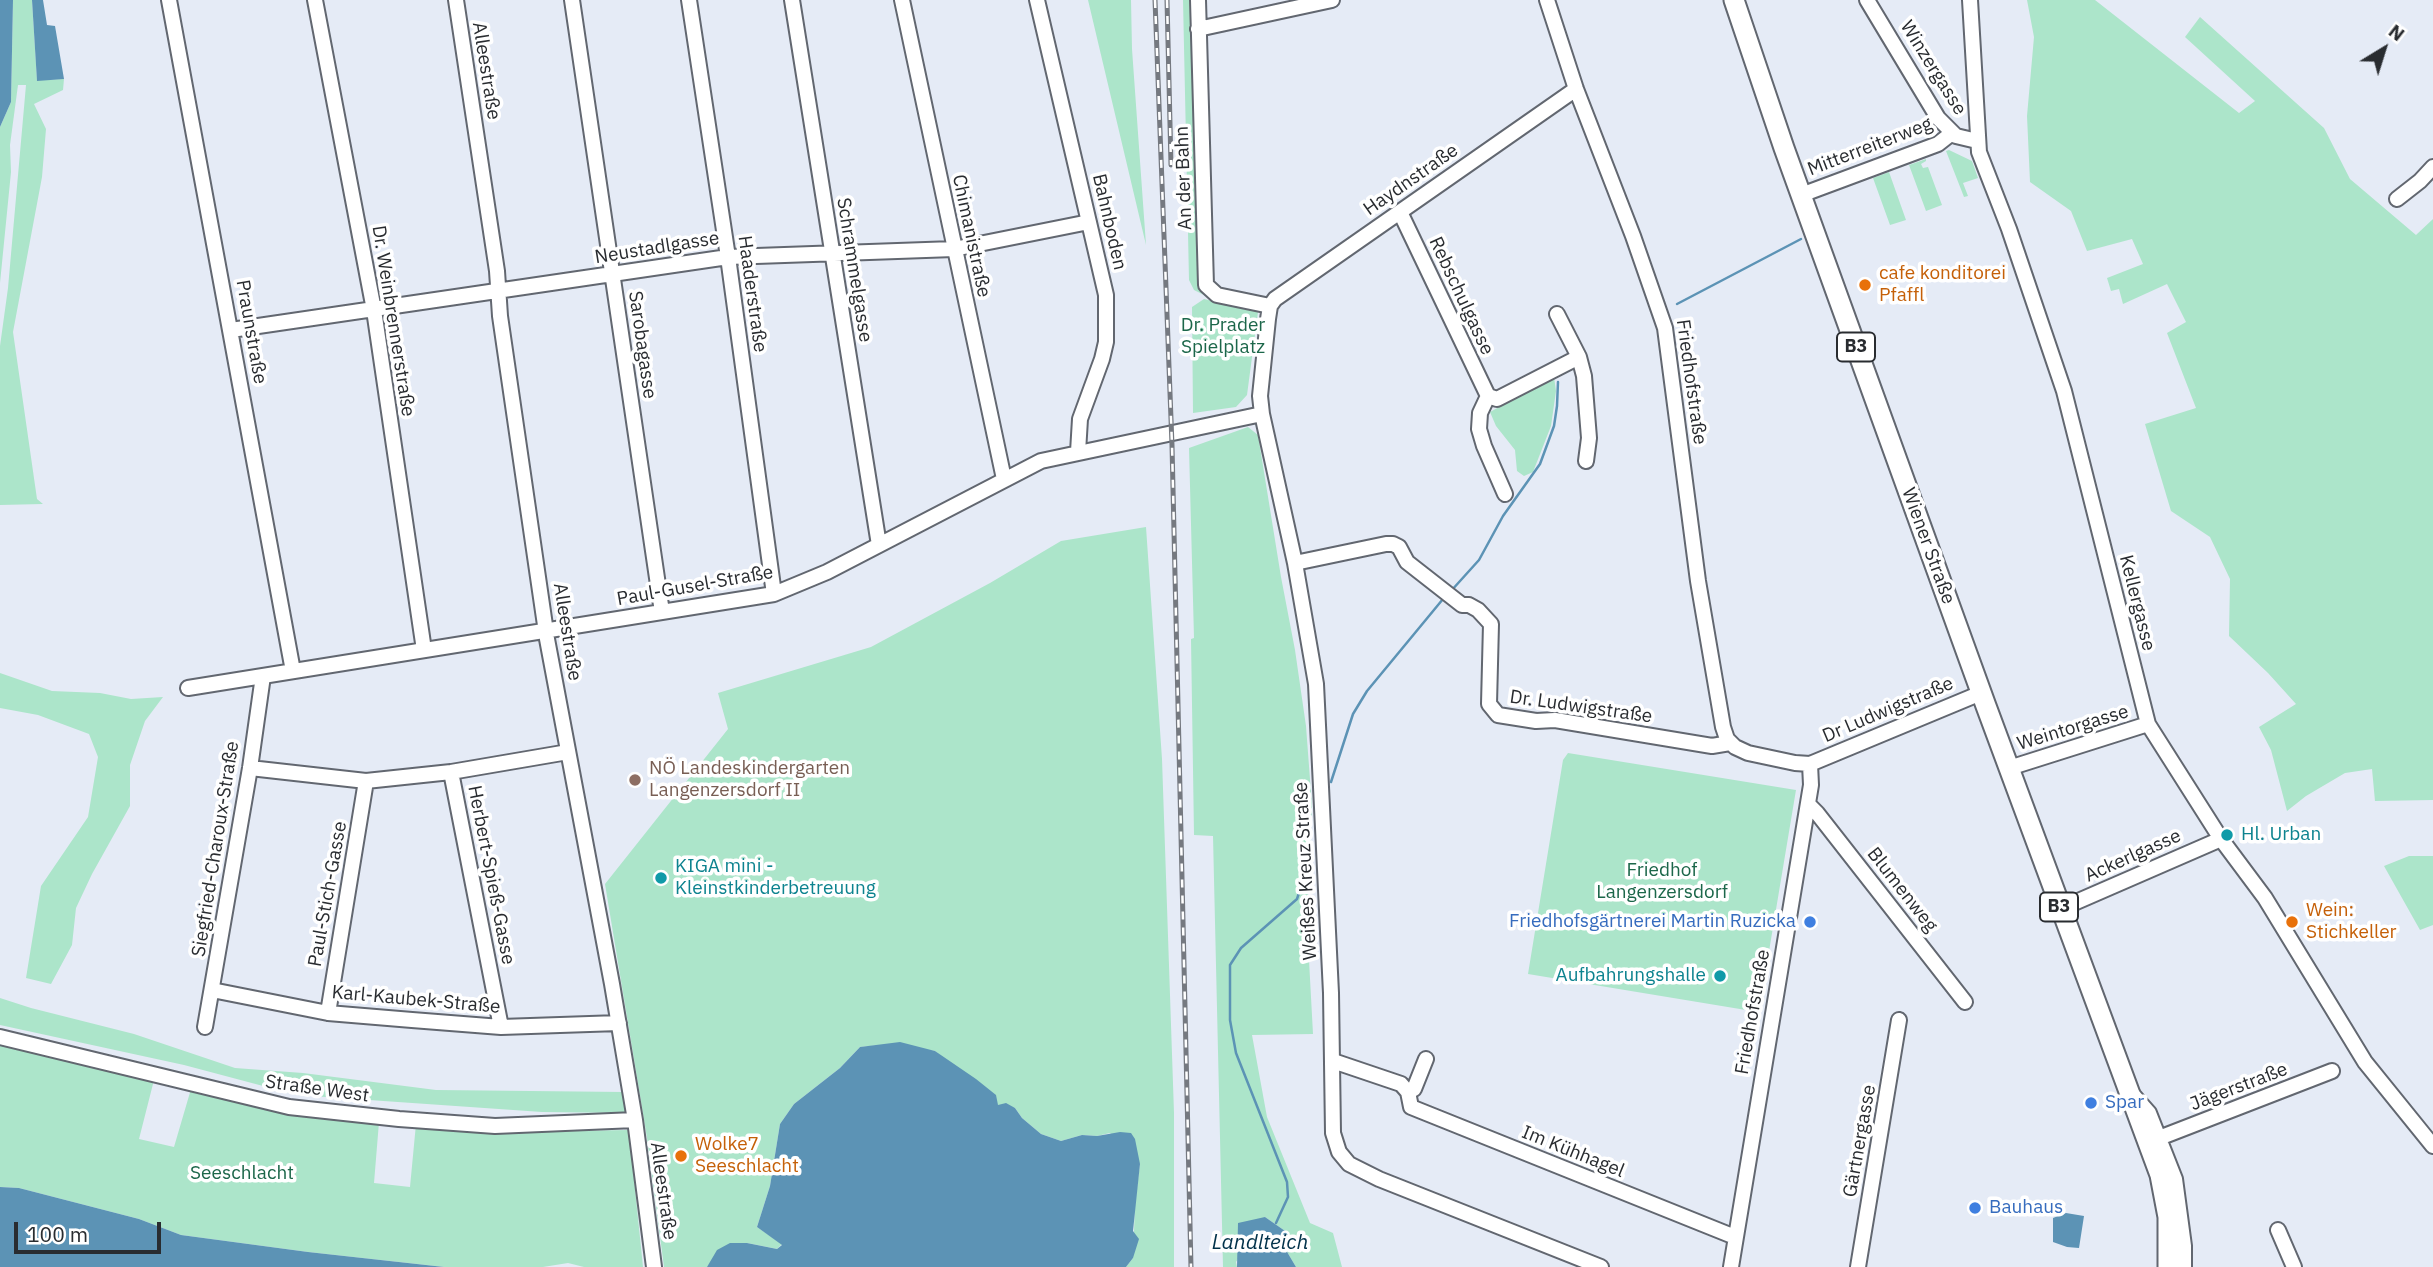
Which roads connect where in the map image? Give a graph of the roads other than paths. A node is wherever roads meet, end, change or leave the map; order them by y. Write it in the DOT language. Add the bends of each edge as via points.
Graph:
graph roads {
  1 [pos="169,0"];
  2 [pos="315,0"];
  3 [pos="456,0"];
  4 [pos="572,0"];
  5 [pos="689,0"];
  6 [pos="792,0"];
  7 [pos="902,0"];
  8 [pos="1037,0"];
  9 [pos="1198,0"];
  10 [pos="1332,0"];
  11 [pos="1547,0"];
  12 [pos="1734,0"];
  13 [pos="1867,0"];
  14 [pos="1970,0"];
  15 [pos="1198,29"];
  16 [pos="1576,89"];
  17 [pos="1952,133"];
  18 [pos="1977,141"];
  19 [pos="2433,167"];
  20 [pos="1801,195"];
  21 [pos="2396,199"];
  22 [pos="1400,212"];
  23 [pos="1089,222"];
  24 [pos="954,249"];
  25 [pos="831,252"];
  26 [pos="728,257"];
  27 [pos="612,275"];
  28 [pos="498,292"];
  29 [pos="1270,306"];
  30 [pos="374,310"];
  31 [pos="1557,314"];
  32 [pos="231,330"];
  33 [pos="1579,357"];
  34 [pos="1488,396"];
  35 [pos="1262,414"];
  36 [pos="1078,452"];
  37 [pos="1586,461"];
  38 [pos="1004,479"];
  39 [pos="1505,494"];
  40 [pos="879,545"];
  41 [pos="1295,563"];
  42 [pos="774,594"];
  43 [pos="662,612"];
  44 [pos="546,632"];
  45 [pos="424,650"];
  46 [pos="293,671"];
  47 [pos="263,676"];
  48 [pos="188,688"];
  49 [pos="1981,693"];
  50 [pos="2148,724"];
  51 [pos="1730,743"];
  52 [pos="568,752"];
  53 [pos="1810,764"];
  54 [pos="250,768"];
  55 [pos="2009,768"];
  56 [pos="451,772"];
  57 [pos="366,781"];
  58 [pos="1808,804"];
  59 [pos="2221,839"];
  60 [pos="2060,909"];
  61 [pos="212,990"];
  62 [pos="1965,1002"];
  63 [pos="328,1013"];
  64 [pos="1899,1020"];
  65 [pos="619,1023"];
  66 [pos="205,1027"];
  67 [pos="501,1027"];
  68 [pos="0,1037"];
  69 [pos="1426,1059"];
  70 [pos="1332,1060"];
  71 [pos="2332,1071"];
  72 [pos="2128,1090"];
  73 [pos="1408,1092"];
  74 [pos="635,1120"];
  75 [pos="2159,1138"];
  76 [pos="2433,1146"];
  77 [pos="2278,1230"];
  78 [pos="1735,1237"];
  79 [pos="654,1267"];
  80 [pos="1601,1267"];
  81 [pos="1731,1267"];
  82 [pos="1858,1267"];
  83 [pos="2155,1267"];
  84 [pos="2168,1267"];
  85 [pos="2184,1267"];
  86 [pos="2294,1267"];
  1 -- 32 [label="street, Praunstraße"];
  2 -- 30 [label="street, Dr. Weinbrennerstraße"];
  3 -- 28 [label="street, Alleestraße"];
  4 -- 27 [label="street, Sarobagasse"];
  5 -- 26 [label="street, Haaderstraße"];
  6 -- 25 [label="street, Schrammelgasse"];
  7 -- 24 [label="street, Chimanistraße"];
  8 -- 23 [label="street, Bahnboden"];
  9 -- 15 [label="street, An der Bahn"];
  10 -- 15 [label="street"];
  11 -- 16 [label="street, Friedhofstraße"];
  12 -- 20 [label="main road, Wiener Straße / B3"];
  13 -- 17 [label="street, Winzergasse" via="1933,112"];
  14 -- 18 [label="street, Kellergasse"];
  15 -- 29 [label="street, An der Bahn" via="1206,285 1217,295"];
  16 -- 22 [label="street, Haydnstraße"];
  16 -- 51 [label="street, Friedhofstraße" via="1665,328 1698,581 1723,727"];
  17 -- 18 [label="street, Winzergasse"];
  17 -- 20 [label="street, Mitterreiterweg" via="1938,144"];
  18 -- 50 [label="street, Kellergasse" via="2064,391"];
  19 -- 21 [label="street"];
  20 -- 49 [label="main road, Wiener Straße / B3"];
  22 -- 29 [label="street, Haydnstraße"];
  22 -- 34 [label="street, Rebschulgasse"];
  23 -- 24 [label="street, Neustadlgasse"];
  23 -- 36 [label="street, Bahnboden" via="1106,295 1107,326 1102,359 1080,419"];
  24 -- 25 [label="street, Neustadlgasse"];
  24 -- 38 [label="street, Chimanistraße"];
  25 -- 26 [label="street, Neustadlgasse"];
  25 -- 40 [label="street, Schrammelgasse"];
  26 -- 27 [label="street, Neustadlgasse"];
  26 -- 42 [label="street, Haaderstraße"];
  27 -- 28 [label="street, Neustadlgasse"];
  27 -- 43 [label="street, Sarobagasse"];
  28 -- 30 [label="street, Neustadlgasse"];
  28 -- 44 [label="street, Alleestraße"];
  29 -- 35 [label="street, Weißes Kreuz Straße"];
  30 -- 32 [label="street, Neustadlgasse"];
  30 -- 45 [label="street, Dr. Weinbrennerstraße"];
  31 -- 33 [label="street"];
  32 -- 46 [label="street, Praunstraße"];
  33 -- 34 [label="street" via="1497,399"];
  33 -- 37 [label="street" via="1589,438"];
  34 -- 39 [label="street" via="1479,429"];
  35 -- 36 [label="street, Paul-Gusel-Straße"];
  35 -- 41 [label="street, Weißes Kreuz Straße"];
  36 -- 38 [label="street, Paul-Gusel-Straße" via="1041,460"];
  38 -- 40 [label="street, Paul-Gusel-Straße"];
  40 -- 42 [label="street, Paul-Gusel-Straße"];
  41 -- 51 [label="street, Dr. Ludwigstraße" via="1394,544 1407,562 1447,594 1497,620 1489,704 1498,715 1703,745"];
  41 -- 70 [label="street, Weißes Kreuz Straße" via="1316,684"];
  42 -- 43 [label="street, Paul-Gusel-Straße"];
  43 -- 44 [label="street, Paul-Gusel-Straße"];
  44 -- 45 [label="street, Paul-Gusel-Straße"];
  44 -- 52 [label="street, Alleestraße"];
  45 -- 46 [label="street, Paul-Gusel-Straße"];
  46 -- 47 [label="street, Paul-Gusel-Straße"];
  47 -- 48 [label="street, Paul-Gusel-Straße"];
  47 -- 54 [label="street, Siegfried-Charoux-Straße"];
  49 -- 53 [label="street, Dr Ludwigstraße"];
  49 -- 55 [label="main road, Wiener Straße / B3"];
  50 -- 55 [label="street, Weintorgasse"];
  50 -- 59 [label="street, Kellergasse"];
  51 -- 53 [label="street" via="1741,751"];
  52 -- 56 [label="street"];
  52 -- 65 [label="street, Alleestraße"];
  53 -- 58 [label="street, Friedhofstraße"];
  54 -- 57 [label="street"];
  54 -- 61 [label="street, Siegfried-Charoux-Straße"];
  55 -- 60 [label="main road, Wiener Straße / B3"];
  56 -- 57 [label="street"];
  56 -- 67 [label="street, Herbert-Spieß-Gasse"];
  57 -- 63 [label="street, Paul-Stich-Gasse"];
  58 -- 62 [label="street, Blumenweg"];
  58 -- 78 [label="street, Friedhofstraße"];
  59 -- 60 [label="street, Ackerlgasse"];
  59 -- 76 [label="street, Kellergasse" via="2265,898 2365,1062"];
  60 -- 72 [label="main road, Wiener Straße / B3"];
  61 -- 63 [label="street, Karl-Kaubek-Straße"];
  61 -- 66 [label="street, Siegfried-Charoux-Straße"];
  63 -- 67 [label="street, Karl-Kaubek-Straße"];
  64 -- 82 [label="street, Gärtnergasse"];
  65 -- 67 [label="street, Karl-Kaubek-Straße"];
  65 -- 74 [label="street, Alleestraße"];
  68 -- 74 [label="street, Straße West" via="289,1107 495,1126"];
  69 -- 73 [label="street" via="1414,1089"];
  70 -- 73 [label="street, Im Kühhagel" via="1401,1084"];
  70 -- 80 [label="street, Weißes Kreuz Straße" via="1333,1133 1349,1164"];
  71 -- 75 [label="street, Jägerstraße"];
  72 -- 75 [label="street, Wiener Straße" via="2149,1113"];
  72 -- 83 [label="main road, Wiener Straße / B3" via="2158,1209"];
  72 -- 84 [label="main road, Wiener Straße / B3" via="2164,1189"];
  73 -- 78 [label="street, Im Kühhagel" via="1411,1107"];
  74 -- 79 [label="street, Alleestraße"];
  75 -- 85 [label="street, Wiener Straße" via="2177,1187"];
  77 -- 86 [label="street"];
  78 -- 81 [label="street, Friedhofstraße"];
}
